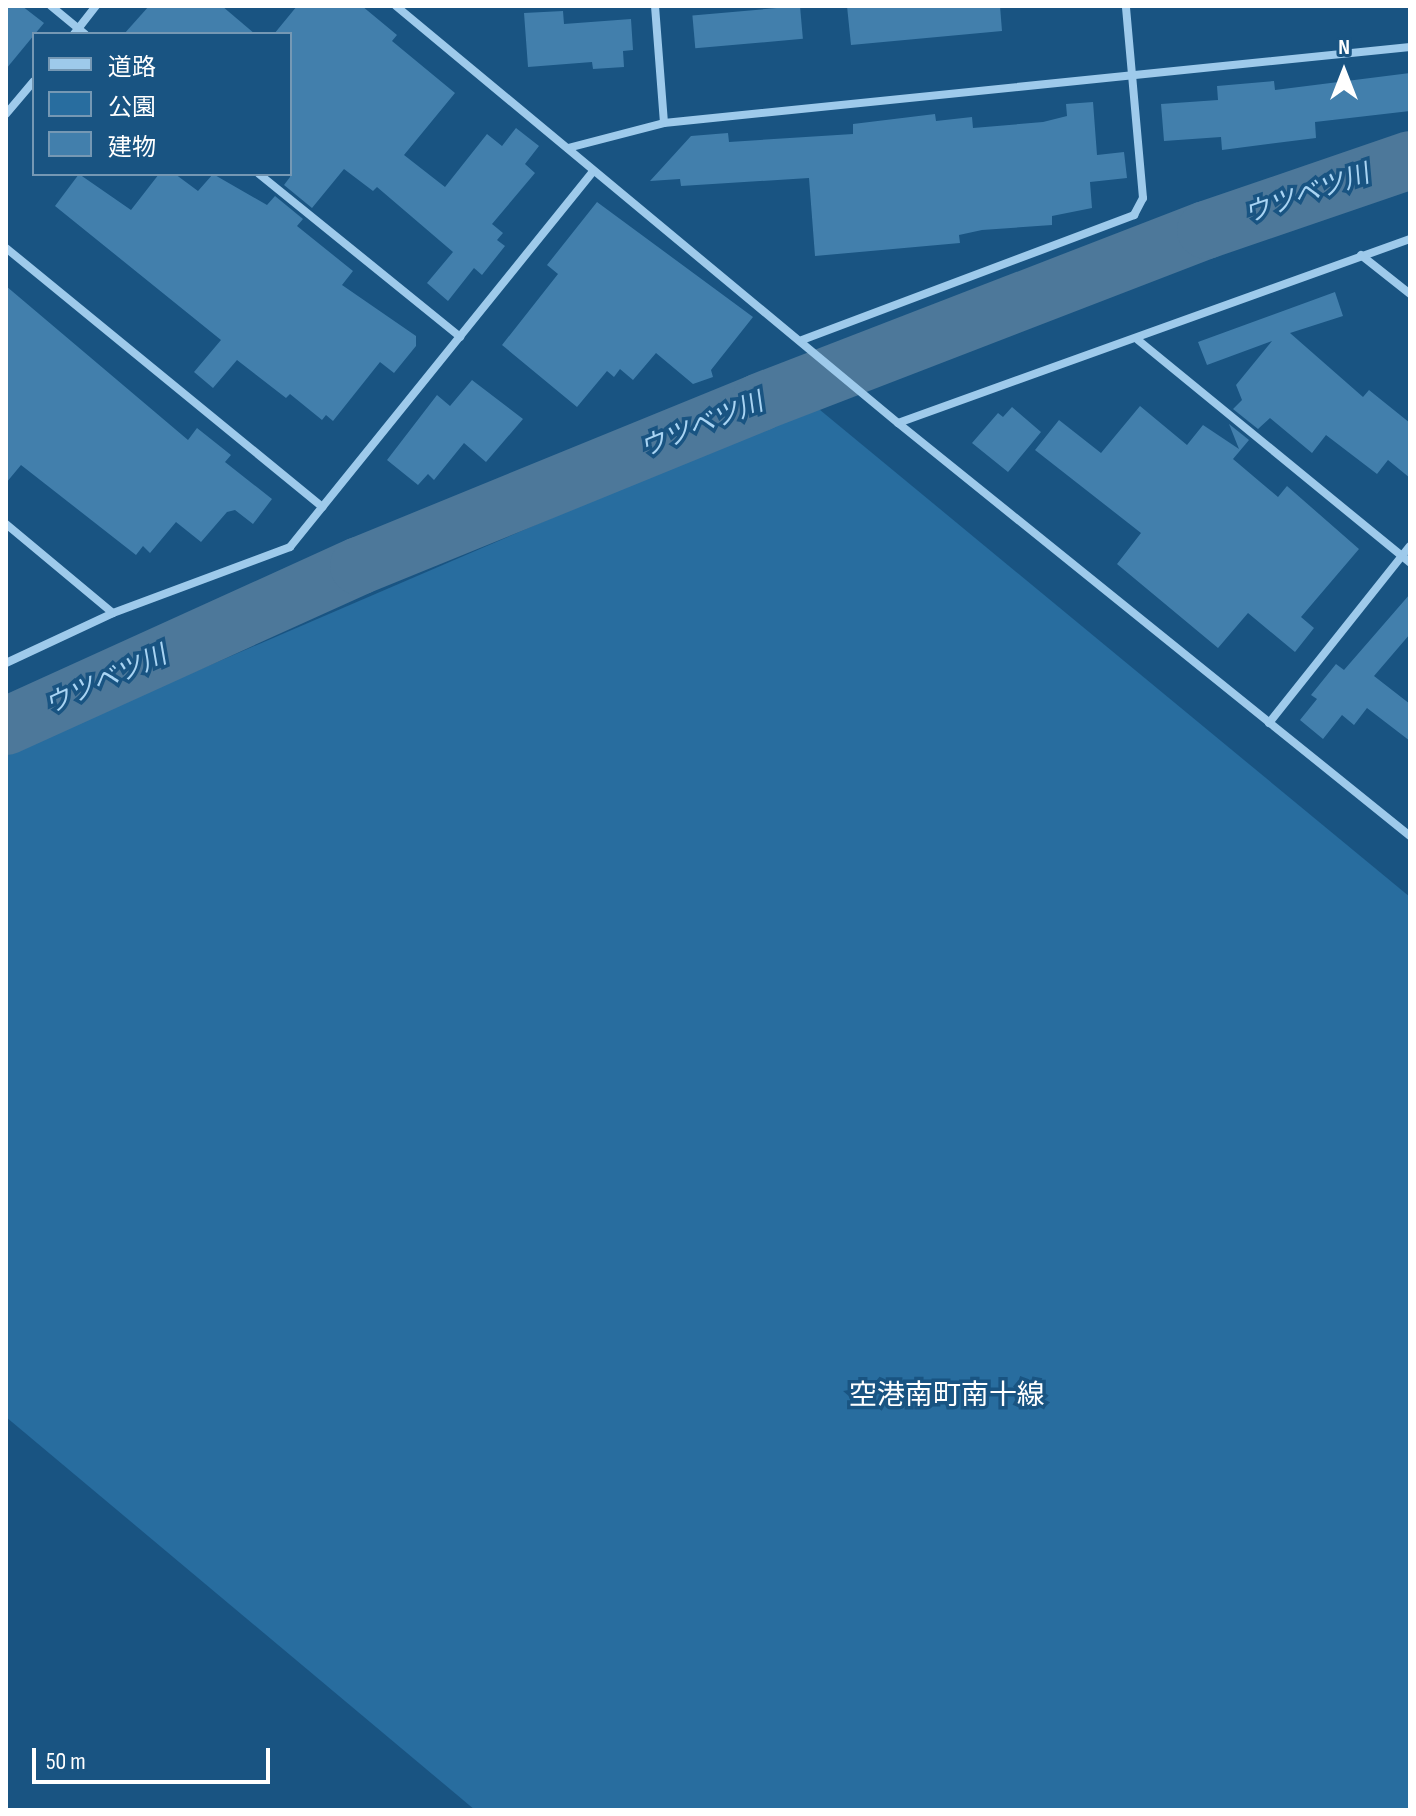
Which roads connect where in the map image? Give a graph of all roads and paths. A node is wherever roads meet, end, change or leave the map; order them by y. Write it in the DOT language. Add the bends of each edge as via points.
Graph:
graph roads {
  1 [pos="51,6"];
  2 [pos="96,6"];
  3 [pos="396,6"];
  4 [pos="655,6"];
  5 [pos="1126,6"];
  6 [pos="79,32"];
  7 [pos="1410,47"];
  8 [pos="1131,76"];
  9 [pos="32,83"];
  10 [pos="6,114"];
  11 [pos="664,123"];
  12 [pos="568,148"];
  13 [pos="593,172"];
  14 [pos="261,176"];
  15 [pos="1410,239"];
  16 [pos="6,248"];
  17 [pos="1361,255"];
  18 [pos="1410,294"];
  19 [pos="460,337"];
  20 [pos="802,340"];
  21 [pos="1138,340"];
  22 [pos="898,423"];
  23 [pos="323,507"];
  24 [pos="6,524"];
  25 [pos="1410,546"];
  26 [pos="1402,557"];
  27 [pos="1410,563"];
  28 [pos="113,613"];
  29 [pos="6,663"];
  30 [pos="1269,723"];
  31 [pos="1410,836"];
  1 -- 6 [label="street"];
  2 -- 6 [label="street"];
  3 -- 12 [label="street"];
  4 -- 11 [label="street"];
  5 -- 8 [label="street"];
  7 -- 8 [label="street"];
  8 -- 11 [label="street"];
  8 -- 20 [label="street" via="1143,198 1134,215"];
  9 -- 10 [label="street"];
  11 -- 12 [label="street"];
  12 -- 13 [label="street"];
  13 -- 19 [label="street"];
  13 -- 20 [label="street"];
  14 -- 19 [label="street"];
  15 -- 17 [label="street"];
  16 -- 23 [label="street"];
  17 -- 18 [label="street"];
  17 -- 21 [label="street"];
  19 -- 23 [label="street"];
  20 -- 22 [label="street"];
  21 -- 22 [label="street"];
  21 -- 26 [label="street"];
  22 -- 30 [label="street"];
  23 -- 28 [label="street" via="290,547"];
  24 -- 28 [label="street"];
  25 -- 26 [label="street"];
  26 -- 27 [label="street"];
  26 -- 30 [label="street"];
  28 -- 29 [label="street"];
  30 -- 31 [label="street"];
}
